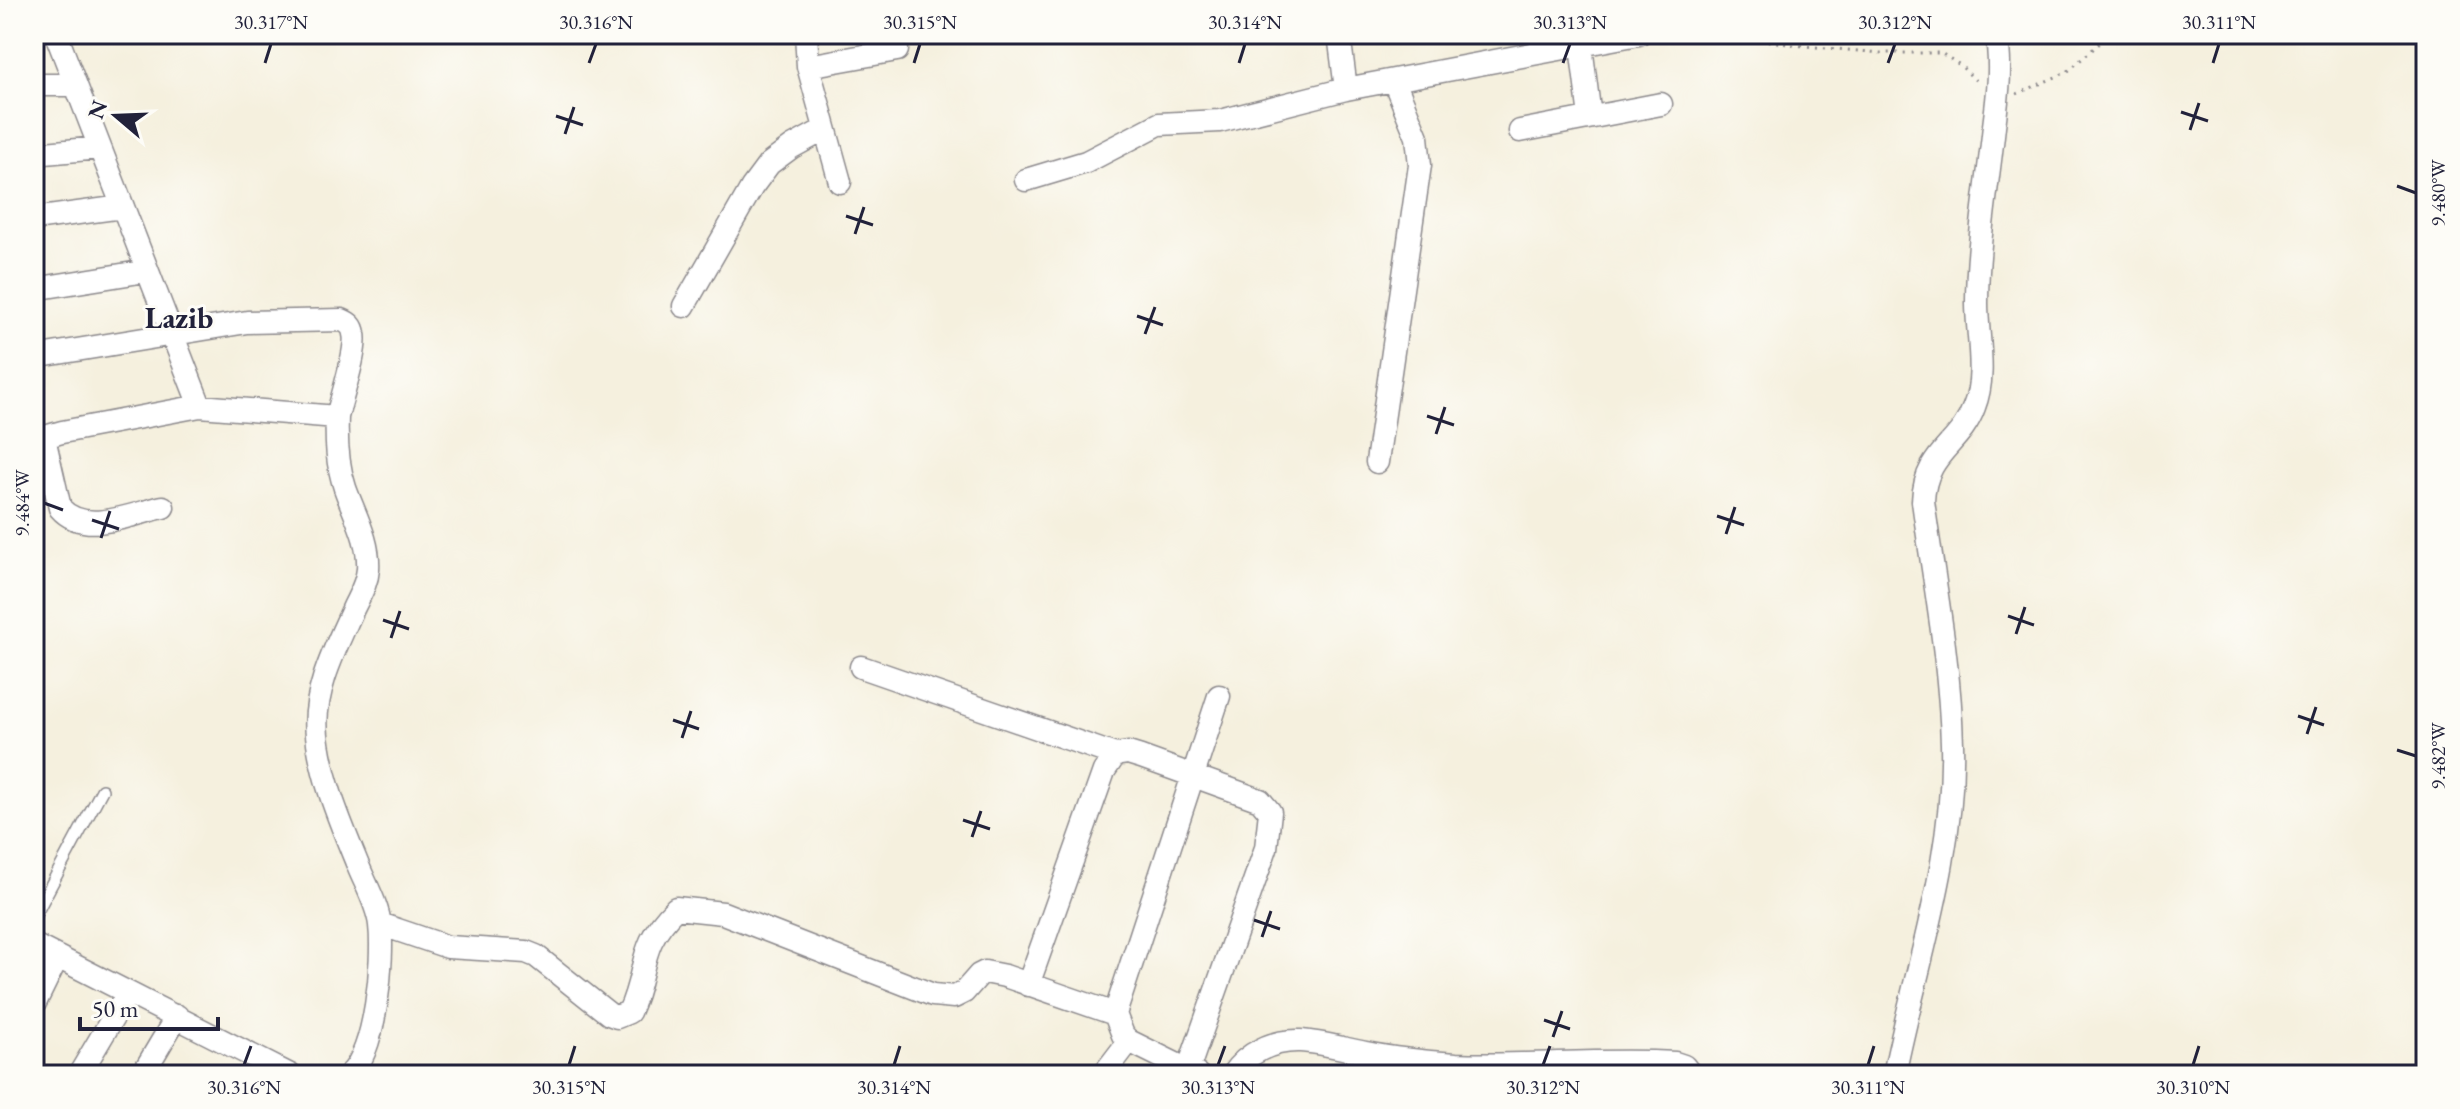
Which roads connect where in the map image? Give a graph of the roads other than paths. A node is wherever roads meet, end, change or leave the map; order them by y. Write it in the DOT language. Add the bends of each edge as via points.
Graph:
graph roads {
  1 [pos="56,34"];
  2 [pos="806,34"];
  3 [pos="1339,34"];
  4 [pos="1639,34"];
  5 [pos="1996,34"];
  6 [pos="1581,46"];
  7 [pos="897,50"];
  8 [pos="808,66"];
  9 [pos="1394,81"];
  10 [pos="34,85"];
  11 [pos="74,85"];
  12 [pos="1346,89"];
  13 [pos="1661,104"];
  14 [pos="1590,117"];
  15 [pos="825,129"];
  16 [pos="1520,131"];
  17 [pos="99,148"];
  18 [pos="34,154"];
  19 [pos="1026,180"];
  20 [pos="840,182"];
  21 [pos="122,207"];
  22 [pos="34,219"];
  23 [pos="146,271"];
  24 [pos="34,289"];
  25 [pos="684,306"];
  26 [pos="171,333"];
  27 [pos="34,357"];
  28 [pos="200,406"];
  29 [pos="337,417"];
  30 [pos="39,439"];
  31 [pos="1377,462"];
  32 [pos="163,507"];
  33 [pos="861,667"];
  34 [pos="1219,696"];
  35 [pos="1115,755"];
  36 [pos="1194,775"];
  37 [pos="102,790"];
  38 [pos="34,917"];
  39 [pos="380,924"];
  40 [pos="34,945"];
  41 [pos="57,958"];
  42 [pos="1028,985"];
  43 [pos="127,994"];
  44 [pos="34,1005"];
  45 [pos="1115,1014"];
  46 [pos="177,1016"];
  47 [pos="1129,1041"];
  48 [pos="1439,1068"];
  49 [pos="1193,1072"];
  50 [pos="79,1075"];
  51 [pos="142,1075"];
  52 [pos="290,1075"];
  53 [pos="349,1075"];
  54 [pos="1103,1075"];
  55 [pos="1232,1075"];
  56 [pos="1691,1075"];
  57 [pos="1894,1075"];
  1 -- 11 [label="street"];
  2 -- 8 [label="street"];
  3 -- 12 [label="street"];
  4 -- 6 [label="street"];
  5 -- 57 [label="street" via="1997,101 1978,263 1979,385 1966,423 1924,480 1952,746 1944,853"];
  6 -- 9 [label="street"];
  6 -- 14 [label="street"];
  7 -- 8 [label="street"];
  8 -- 15 [label="street"];
  9 -- 12 [label="street"];
  9 -- 31 [label="street" via="1417,137 1420,165"];
  10 -- 11 [label="street"];
  11 -- 17 [label="street"];
  12 -- 19 [label="street" via="1220,121 1159,124 1086,162"];
  13 -- 14 [label="street"];
  14 -- 16 [label="street"];
  15 -- 20 [label="street"];
  15 -- 25 [label="street" via="769,164"];
  17 -- 18 [label="street"];
  17 -- 21 [label="street"];
  21 -- 22 [label="street"];
  21 -- 23 [label="street"];
  23 -- 24 [label="street"];
  23 -- 26 [label="street"];
  26 -- 27 [label="street"];
  26 -- 28 [label="street"];
  26 -- 29 [label="street" via="247,322 349,323 355,344"];
  28 -- 29 [label="street"];
  28 -- 30 [label="street"];
  29 -- 39 [label="street" via="336,452 362,532 368,570 330,663 318,702 317,735 338,815"];
  30 -- 32 [label="street" via="67,516 94,522"];
  33 -- 35 [label="street"];
  34 -- 36 [label="street"];
  35 -- 36 [label="street" via="1128,753"];
  35 -- 42 [label="street" via="1104,771"];
  36 -- 45 [label="street"];
  36 -- 49 [label="street" via="1260,800 1270,812 1270,830"];
  37 -- 38 [label="lane"];
  39 -- 42 [label="street" via="448,947 526,952 617,1017 629,1012 645,952 659,925 676,908 723,913 933,995 954,997 985,972"];
  39 -- 53 [label="street" via="373,1028"];
  40 -- 41 [label="street"];
  41 -- 43 [label="street"];
  41 -- 44 [label="street"];
  42 -- 45 [label="street"];
  43 -- 46 [label="street"];
  43 -- 50 [label="street"];
  45 -- 47 [label="street"];
  46 -- 51 [label="street"];
  46 -- 52 [label="street"];
  47 -- 49 [label="street"];
  47 -- 54 [label="street"];
  48 -- 55 [label="street" via="1300,1041 1259,1050"];
  48 -- 56 [label="street" via="1645,1061 1675,1063"];
}
